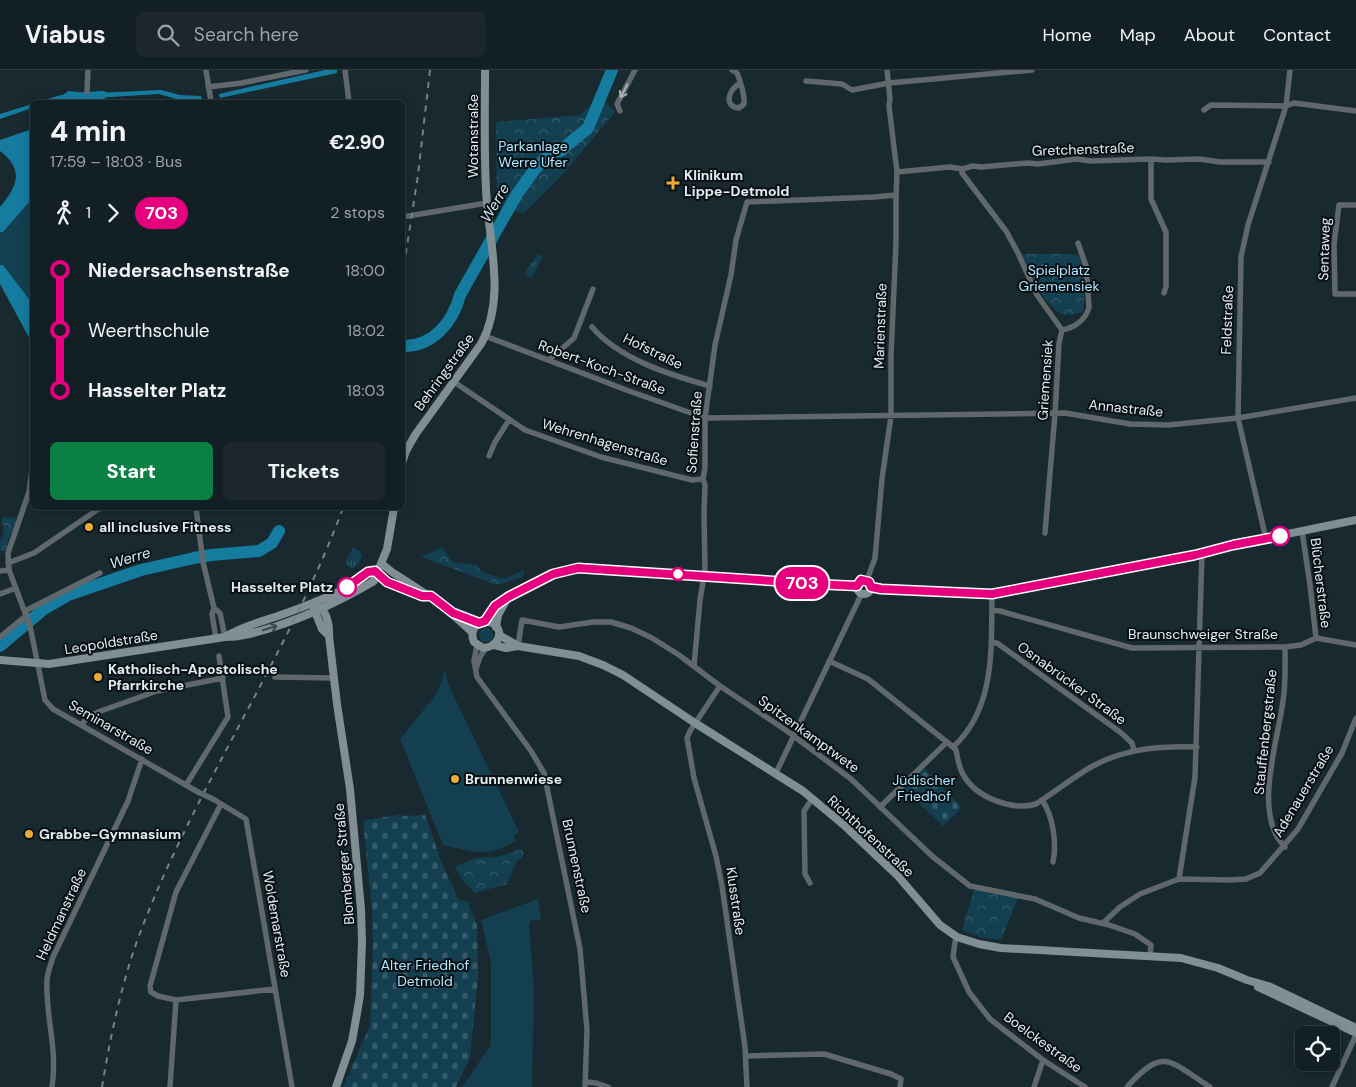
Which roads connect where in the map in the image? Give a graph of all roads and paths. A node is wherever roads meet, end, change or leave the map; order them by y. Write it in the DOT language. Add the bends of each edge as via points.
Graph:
graph roads {
  1 [pos="88,70"];
  2 [pos="206,70"];
  3 [pos="306,70"];
  4 [pos="345,70"];
  5 [pos="485,70"];
  6 [pos="635,70"];
  7 [pos="732,70"];
  8 [pos="887,70"];
  9 [pos="1032,70"];
  10 [pos="1290,70"];
  11 [pos="806,81"];
  12 [pos="889,83"];
  13 [pos="739,84"];
  14 [pos="208,87"];
  15 [pos="88,92"];
  16 [pos="211,100"];
  17 [pos="349,100"];
  18 [pos="1286,106"];
  19 [pos="1204,110"];
  20 [pos="1356,111"];
  21 [pos="620,112"];
  22 [pos="1151,159"];
  23 [pos="1269,162"];
  24 [pos="962,169"];
  25 [pos="897,172"];
  26 [pos="896,195"];
  27 [pos="487,203"];
  28 [pos="1356,205"];
  29 [pos="405,217"];
  30 [pos="1078,243"];
  31 [pos="593,289"];
  32 [pos="1164,293"];
  33 [pos="1356,294"];
  34 [pos="592,327"];
  35 [pos="1062,330"];
  36 [pos="485,336"];
  37 [pos="549,360"];
  38 [pos="454,382"];
  39 [pos="710,386"];
  40 [pos="1356,398"];
  41 [pos="1055,414"];
  42 [pos="891,416"];
  43 [pos="705,418"];
  44 [pos="1238,418"];
  45 [pos="509,420"];
  46 [pos="405,454"];
  47 [pos="489,456"];
  48 [pos="703,479"];
  49 [pos="30,484"];
  50 [pos="97,510"];
  51 [pos="196,510"];
  52 [pos="394,510"];
  53 [pos="1356,520"];
  54 [pos="1302,531"];
  55 [pos="1045,532"];
  56 [pos="1266,539"];
  57 [pos="1202,553"];
  58 [pos="8,563"];
  59 [pos="382,564"];
  60 [pos="0,570"];
  61 [pos="9,570"];
  62 [pos="375,571"];
  63 [pos="100,573"];
  64 [pos="703,576"];
  65 [pos="869,584"];
  66 [pos="857,586"];
  67 [pos="16,588"];
  68 [pos="862,593"];
  69 [pos="0,594"];
  70 [pos="992,594"];
  71 [pos="431,596"];
  72 [pos="508,597"];
  73 [pos="315,602"];
  74 [pos="214,608"];
  75 [pos="323,609"];
  76 [pos="992,610"];
  77 [pos="315,612"];
  78 [pos="453,613"];
  79 [pos="26,615"];
  80 [pos="482,622"];
  81 [pos="498,631"];
  82 [pos="472,632"];
  83 [pos="329,636"];
  84 [pos="0,637"];
  85 [pos="225,637"];
  86 [pos="1316,638"];
  87 [pos="216,639"];
  88 [pos="991,643"];
  89 [pos="477,645"];
  90 [pos="1356,645"];
  91 [pos="518,646"];
  92 [pos="490,647"];
  93 [pos="1200,647"];
  94 [pos="1285,647"];
  95 [pos="219,656"];
  96 [pos="0,660"];
  97 [pos="829,661"];
  98 [pos="38,664"];
  99 [pos="694,666"];
  100 [pos="476,671"];
  101 [pos="275,677"];
  102 [pos="223,678"];
  103 [pos="333,678"];
  104 [pos="720,686"];
  105 [pos="1356,718"];
  106 [pos="695,723"];
  107 [pos="81,725"];
  108 [pos="793,736"];
  109 [pos="947,742"];
  110 [pos="1197,746"];
  111 [pos="953,747"];
  112 [pos="1134,750"];
  113 [pos="142,759"];
  114 [pos="776,773"];
  115 [pos="186,785"];
  116 [pos="198,792"];
  117 [pos="812,799"];
  118 [pos="1042,800"];
  119 [pos="221,804"];
  120 [pos="880,806"];
  121 [pos="1285,847"];
  122 [pos="1053,862"];
  123 [pos="1179,879"];
  124 [pos="810,883"];
  125 [pos="1103,923"];
  126 [pos="957,937"];
  127 [pos="1150,955"];
  128 [pos="1253,982"];
  129 [pos="275,989"];
  130 [pos="176,1000"];
  131 [pos="1356,1028"];
  132 [pos="1356,1034"];
  133 [pos="746,1056"];
  134 [pos="1043,1060"];
  135 [pos="586,1084"];
  136 [pos="52,1087"];
  137 [pos="170,1087"];
  138 [pos="292,1087"];
  139 [pos="336,1087"];
  140 [pos="608,1087"];
  141 [pos="747,1087"];
  142 [pos="900,1087"];
  143 [pos="1034,1087"];
  144 [pos="1085,1087"];
  145 [pos="1127,1087"];
  146 [pos="1210,1087"];
  147 [pos="1332,1087"];
  1 -- 15 [label="street"];
  2 -- 14 [label="street"];
  3 -- 14 [label="street"];
  4 -- 17 [label="street"];
  5 -- 27 [label="street, Wotanstraße"];
  6 -- 21 [label="street, one-way" via="617,104"];
  7 -- 13 [label="street" via="737,73"];
  8 -- 12 [label="street, Marienstraße"];
  9 -- 12 [label="street"];
  10 -- 18 [label="street, Feldstraße"];
  11 -- 12 [label="street" via="842,84 852,90"];
  12 -- 25 [label="street, Marienstraße"];
  14 -- 16 [label="street"];
  18 -- 19 [label="street" via="1211,105"];
  18 -- 20 [label="street" via="1294,103"];
  18 -- 23 [label="street, Feldstraße"];
  22 -- 23 [label="street, Gretchenstraße"];
  22 -- 24 [label="street, Gretchenstraße" via="1091,161 1077,158"];
  22 -- 32 [label="street" via="1152,199 1166,232"];
  23 -- 44 [label="street, Feldstraße" via="1241,257"];
  24 -- 25 [label="street, Gretchenstraße" via="950,167"];
  24 -- 35 [label="street, Griemensiek" via="1006,231 1037,295"];
  25 -- 26 [label="street, Marienstraße"];
  26 -- 39 [label="street, Sofienstraße" via="747,202 736,240"];
  26 -- 42 [label="street, Marienstraße"];
  27 -- 29 [label="street"];
  27 -- 36 [label="street, Behringstraße" via="495,294"];
  28 -- 33 [label="street, Sentaweg" via="1338,205 1334,244 1335,294"];
  30 -- 35 [label="street" via="1086,266 1089,308 1073,328"];
  31 -- 37 [label="street" via="574,338"];
  34 -- 39 [label="street, Hofstraße" via="619,350 670,374"];
  35 -- 41 [label="street, Griemensiek"];
  36 -- 37 [label="street, Robert-Koch-Straße"];
  36 -- 38 [label="street, Behringstraße"];
  37 -- 43 [label="street, Robert-Koch-Straße"];
  38 -- 45 [label="street, Wehrenhagenstraße"];
  38 -- 46 [label="street, Behringstraße"];
  39 -- 43 [label="street, Sofienstraße"];
  40 -- 44 [label="street, Annastraße"];
  41 -- 42 [label="street, Annastraße"];
  41 -- 44 [label="street, Annastraße" via="1168,425"];
  41 -- 55 [label="street, Griemensiek"];
  42 -- 43 [label="street, Robert-Koch-Straße"];
  42 -- 65 [label="street, Marienstraße" via="875,558"];
  43 -- 48 [label="street, Sofienstraße"];
  44 -- 56 [label="street, Feldstraße"];
  45 -- 47 [label="street"];
  45 -- 48 [label="street, Wehrenhagenstraße" via="525,430 601,456 692,480"];
  48 -- 64 [label="street, Sofienstraße"];
  49 -- 58 [label="street, Seminarstraße" via="8,553"];
  50 -- 58 [label="street" via="34,553"];
  51 -- 74 [label="street" via="203,562"];
  52 -- 59 [label="street" via="388,549"];
  53 -- 54 [label="street"];
  54 -- 56 [label="street"];
  54 -- 86 [label="street, Blücherstraße"];
  56 -- 57 [label="street"];
  57 -- 70 [label="street"];
  57 -- 93 [label="street"];
  58 -- 61 [label="street, Seminarstraße"];
  59 -- 62 [label="street"];
  59 -- 71 [label="street"];
  60 -- 61 [label="street"];
  61 -- 67 [label="street, Seminarstraße"];
  62 -- 71 [label="street" via="387,582 422,596"];
  62 -- 73 [label="street"];
  62 -- 75 [label="street" via="374,581"];
  63 -- 79 [label="street"];
  64 -- 66 [label="street"];
  64 -- 72 [label="street" via="572,569 553,574"];
  64 -- 99 [label="street, Sofienstraße"];
  65 -- 66 [label="street" via="861,580"];
  65 -- 68 [label="street" via="868,593"];
  65 -- 70 [label="street"];
  66 -- 68 [label="street"];
  67 -- 69 [label="street"];
  67 -- 79 [label="street, Seminarstraße"];
  68 -- 97 [label="street"];
  70 -- 76 [label="street"];
  71 -- 78 [label="street"];
  72 -- 80 [label="street" via="495,606"];
  72 -- 81 [label="street" via="498,615"];
  73 -- 75 [label="street"];
  73 -- 77 [label="street, Blomberger Straße"];
  73 -- 85 [label="street, Leopoldstraße" via="239,628"];
  74 -- 85 [label="street" via="220,613"];
  74 -- 87 [label="street"];
  75 -- 77 [label="street, Leopoldstraße"];
  75 -- 83 [label="street, Blomberger Straße"];
  76 -- 88 [label="street"];
  76 -- 93 [label="street, Braunschweiger Straße" via="1132,648"];
  77 -- 83 [label="street, Blomberger Straße" via="322,629"];
  85 -- 77 [label="street, Leopoldstraße, one-way" via="241,637"];
  78 -- 80 [label="street"];
  78 -- 82 [label="street"];
  79 -- 84 [label="street"];
  79 -- 98 [label="street, Seminarstraße"];
  80 -- 81 [label="street" via="493,624"];
  80 -- 82 [label="street"];
  81 -- 91 [label="street, Richthofenstraße"];
  81 -- 92 [label="street" via="496,642"];
  82 -- 89 [label="street"];
  83 -- 103 [label="street, Blomberger Straße"];
  85 -- 87 [label="street, Leopoldstraße"];
  86 -- 90 [label="street, Braunschweiger Straße"];
  86 -- 94 [label="street, Braunschweiger Straße" via="1301,645"];
  87 -- 98 [label="street, Leopoldstraße"];
  88 -- 111 [label="street" via="989,678 979,712"];
  88 -- 112 [label="street, Osnabrücker Straße" via="997,643 1120,732 1132,743"];
  89 -- 92 [label="street"];
  89 -- 100 [label="street" via="474,656"];
  91 -- 92 [label="street, Richthofenstraße"];
  91 -- 99 [label="street, Spitzenkamptwete" via="522,620 559,627 611,622 652,638"];
  91 -- 106 [label="street, Richthofenstraße" via="572,654 603,665"];
  92 -- 100 [label="street" via="480,657"];
  93 -- 94 [label="street, Braunschweiger Straße"];
  93 -- 110 [label="street"];
  94 -- 121 [label="street, Stauffenbergstraße" via="1284,699 1268,790 1271,825"];
  95 -- 102 [label="street"];
  96 -- 98 [label="street, Leopoldstraße"];
  97 -- 108 [label="street"];
  97 -- 109 [label="street" via="868,679"];
  98 -- 107 [label="street, Seminarstraße" via="48,704"];
  99 -- 104 [label="street, Spitzenkamptwete"];
  100 -- 135 [label="street, Brunnenstraße" via="544,773 580,949 587,1030"];
  101 -- 103 [label="street"];
  102 -- 107 [label="street" via="157,691 98,712"];
  102 -- 115 [label="street" via="228,717"];
  103 -- 139 [label="street, Blomberger Straße" via="350,789 362,942 360,995 354,1032"];
  104 -- 106 [label="street"];
  104 -- 108 [label="street, Spitzenkamptwete"];
  105 -- 121 [label="street, Adenauerstraße" via="1342,753"];
  106 -- 114 [label="street, Richthofenstraße"];
  106 -- 133 [label="street, Klusstraße" via="687,738 694,778 716,856"];
  107 -- 113 [label="street, Seminarstraße"];
  108 -- 114 [label="street"];
  108 -- 120 [label="street, Spitzenkamptwete"];
  109 -- 111 [label="street"];
  109 -- 120 [label="street"];
  110 -- 112 [label="street"];
  110 -- 123 [label="street" via="1192,805"];
  111 -- 118 [label="street" via="964,776 990,798 1020,806 1030,806"];
  112 -- 118 [label="street" via="1092,766"];
  113 -- 115 [label="street, Seminarstraße"];
  113 -- 136 [label="street, Heldmanstraße" via="128,801 49,969 47,980 54,1059"];
  114 -- 117 [label="street, Richthofenstraße"];
  115 -- 116 [label="street, Seminarstraße"];
  116 -- 119 [label="street, Woldemarstraße, bridge"];
  117 -- 124 [label="street" via="804,811 805,874"];
  117 -- 126 [label="street, Richthofenstraße" via="897,875 940,925"];
  118 -- 122 [label="street" via="1047,807 1056,848"];
  119 -- 129 [label="street, Woldemarstraße" via="246,818"];
  119 -- 130 [label="street" via="176,892 150,986 151,992 158,996"];
  120 -- 125 [label="street, Spitzenkamptwete" via="932,856 970,886 1023,895 1079,918"];
  121 -- 123 [label="street, Adenauerstraße" via="1260,873 1246,879"];
  123 -- 125 [label="street, Adenauerstraße" via="1140,894"];
  125 -- 127 [label="street, Spitzenkamptwete" via="1145,940 1150,945"];
  126 -- 127 [label="street, Richthofenstraße" via="1001,948"];
  126 -- 134 [label="street, Boelckestraße" via="953,957 969,992 990,1019"];
  127 -- 128 [label="street, Richthofenstraße" via="1185,958"];
  128 -- 131 [label="street, Richthofenstraße" via="1271,987"];
  128 -- 132 [label="street, Richthofenstraße"];
  129 -- 130 [label="street"];
  129 -- 138 [label="street, Woldemarstraße"];
  130 -- 137 [label="street"];
  132 -- 147 [label="street"];
  133 -- 141 [label="street, Klusstraße"];
  133 -- 142 [label="street" via="824,1054 891,1074 901,1079"];
  134 -- 143 [label="street"];
  134 -- 144 [label="street, Boelckestraße"];
  135 -- 140 [label="street"];
  145 -- 146 [label="street" via="1148,1066 1163,1061 1171,1062"];
}
